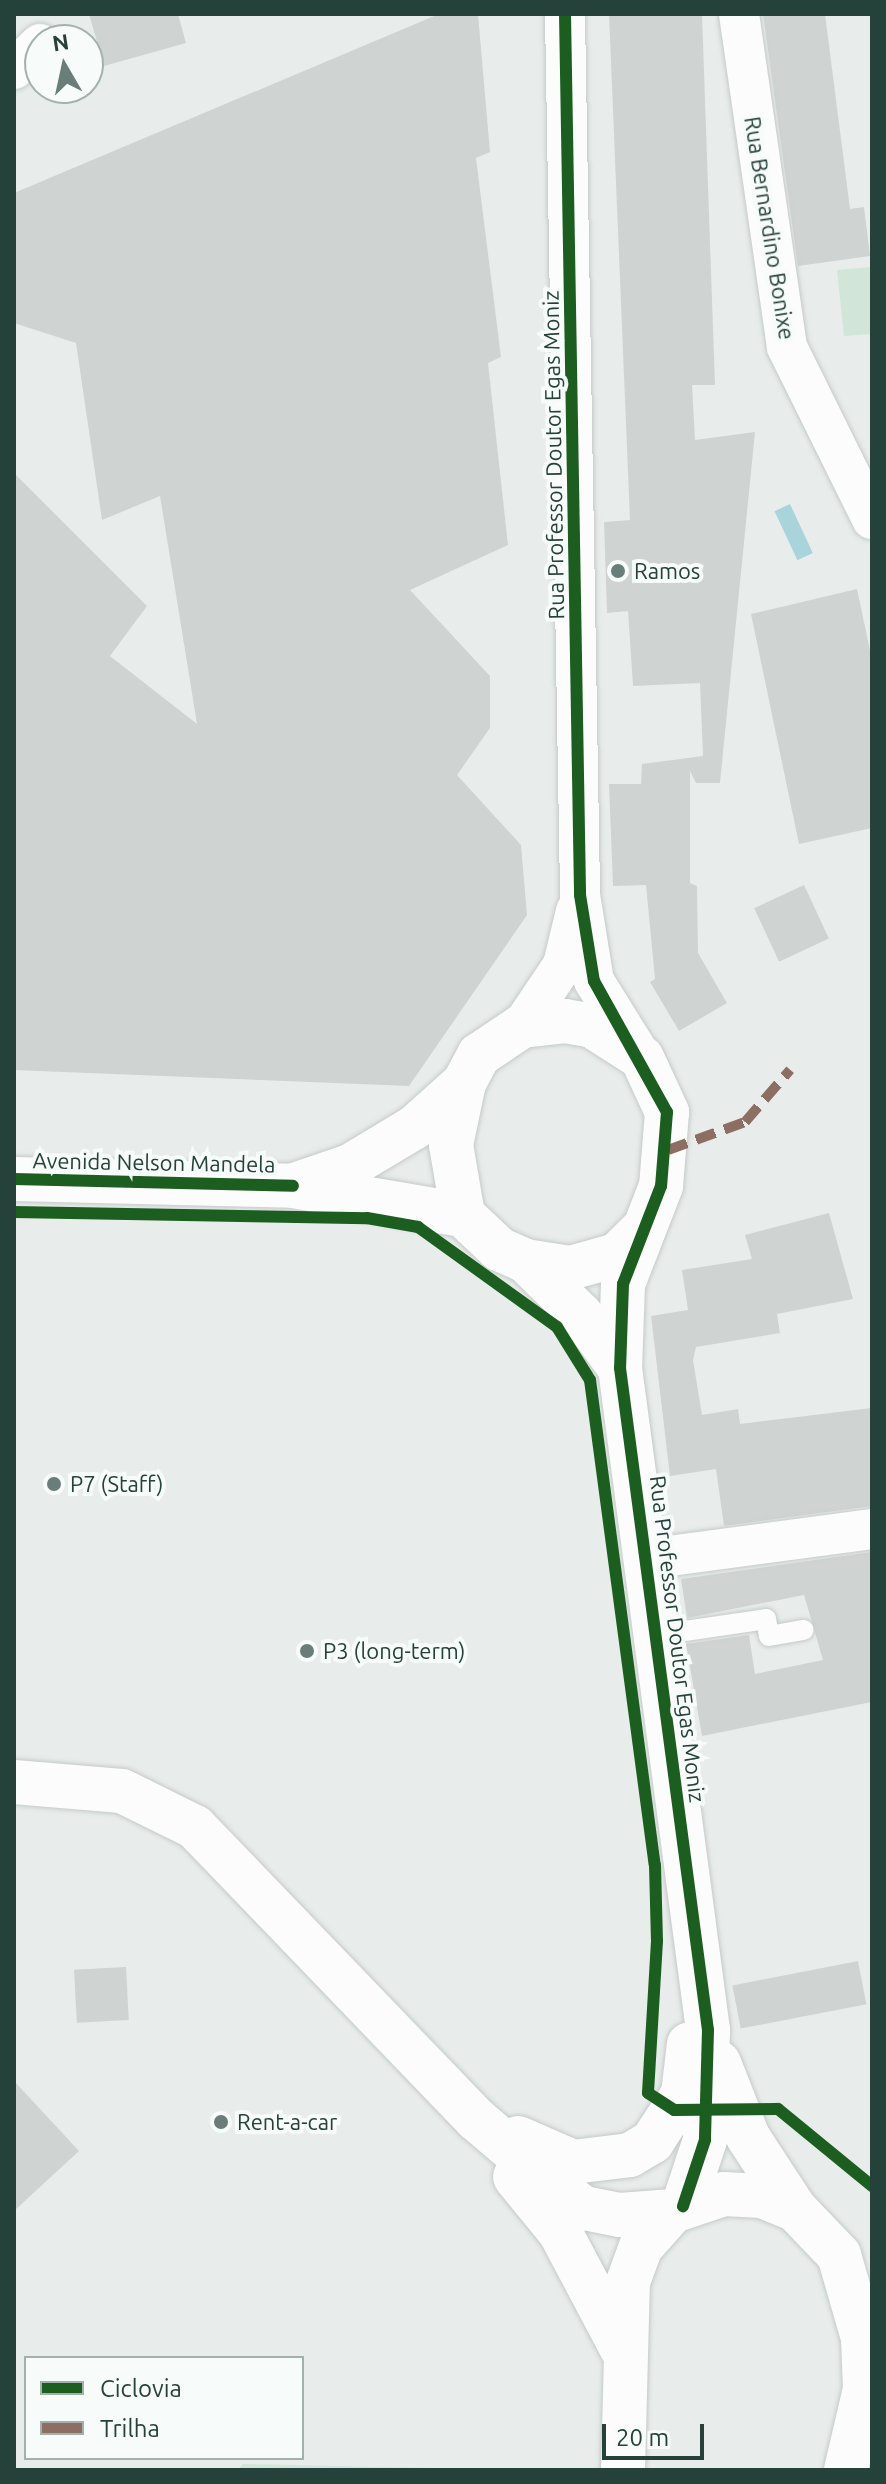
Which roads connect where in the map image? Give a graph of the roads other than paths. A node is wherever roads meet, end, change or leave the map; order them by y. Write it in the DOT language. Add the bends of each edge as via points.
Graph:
graph roads {
  1 [pos="565,14"];
  2 [pos="739,14"];
  3 [pos="872,519"];
  4 [pos="580,895"];
  5 [pos="522,1026"];
  6 [pos="642,1058"];
  7 [pos="464,1083"];
  8 [pos="14,1179"];
  9 [pos="293,1186"];
  10 [pos="463,1215"];
  11 [pos="643,1229"];
  12 [pos="526,1261"];
  13 [pos="620,1368"];
  14 [pos="872,1529"];
  15 [pos="647,1559"];
  16 [pos="803,1630"];
  17 [pos="658,1635"];
  18 [pos="14,1782"];
  19 [pos="699,1968"];
  20 [pos="708,2030"];
  21 [pos="476,2119"];
  22 [pos="678,2208"];
  23 [pos="795,2209"];
  24 [pos="623,2350"];
  25 [pos="848,2469"];
  26 [pos="623,2470"];
  1 -- 4 [label="street, Rua Professor Doutor Egas Moniz"];
  2 -- 3 [label="street, Rua Bernardino Bonixe" via="787,347"];
  4 -- 5 [label="street" via="563,965"];
  4 -- 6 [label="street" via="594,981"];
  5 -- 6 [label="street" via="565,1021 592,1026"];
  5 -- 7 [label="street" via="479,1055"];
  6 -- 11 [label="street" via="667,1112 668,1150"];
  7 -- 9 [label="street" via="415,1127 350,1166"];
  7 -- 10 [label="street" via="451,1145"];
  8 -- 9 [label="street, Avenida Nelson Mandela"];
  9 -- 10 [label="street"];
  10 -- 12 [label="street" via="499,1249"];
  11 -- 12 [label="street" via="617,1255 570,1268"];
  11 -- 13 [label="street, Rua Professor Doutor Egas Moniz" via="623,1284"];
  12 -- 13 [label="street" via="581,1315"];
  13 -- 15 [label="street, Rua Professor Doutor Egas Moniz"];
  14 -- 15 [label="street"];
  15 -- 17 [label="street, Rua Professor Doutor Egas Moniz"];
  16 -- 17 [label="lane" via="769,1636 766,1619"];
  17 -- 19 [label="street, Rua Professor Doutor Egas Moniz"];
  18 -- 21 [label="street" via="122,1791 195,1827"];
  19 -- 20 [label="street"];
  19 -- 21 [label="street" via="683,2094 652,2142 603,2163 573,2162"];
  20 -- 22 [label="street" via="705,2140"];
  20 -- 23 [label="street" via="748,2137"];
  21 -- 22 [label="street" via="584,2208 620,2215"];
  21 -- 24 [label="street" via="560,2232"];
  22 -- 23 [label="street" via="724,2194 762,2196"];
  22 -- 24 [label="street" via="641,2247 628,2282"];
  23 -- 25 [label="street" via="839,2255 855,2296 865,2389"];
  24 -- 26 [label="street"];
}
